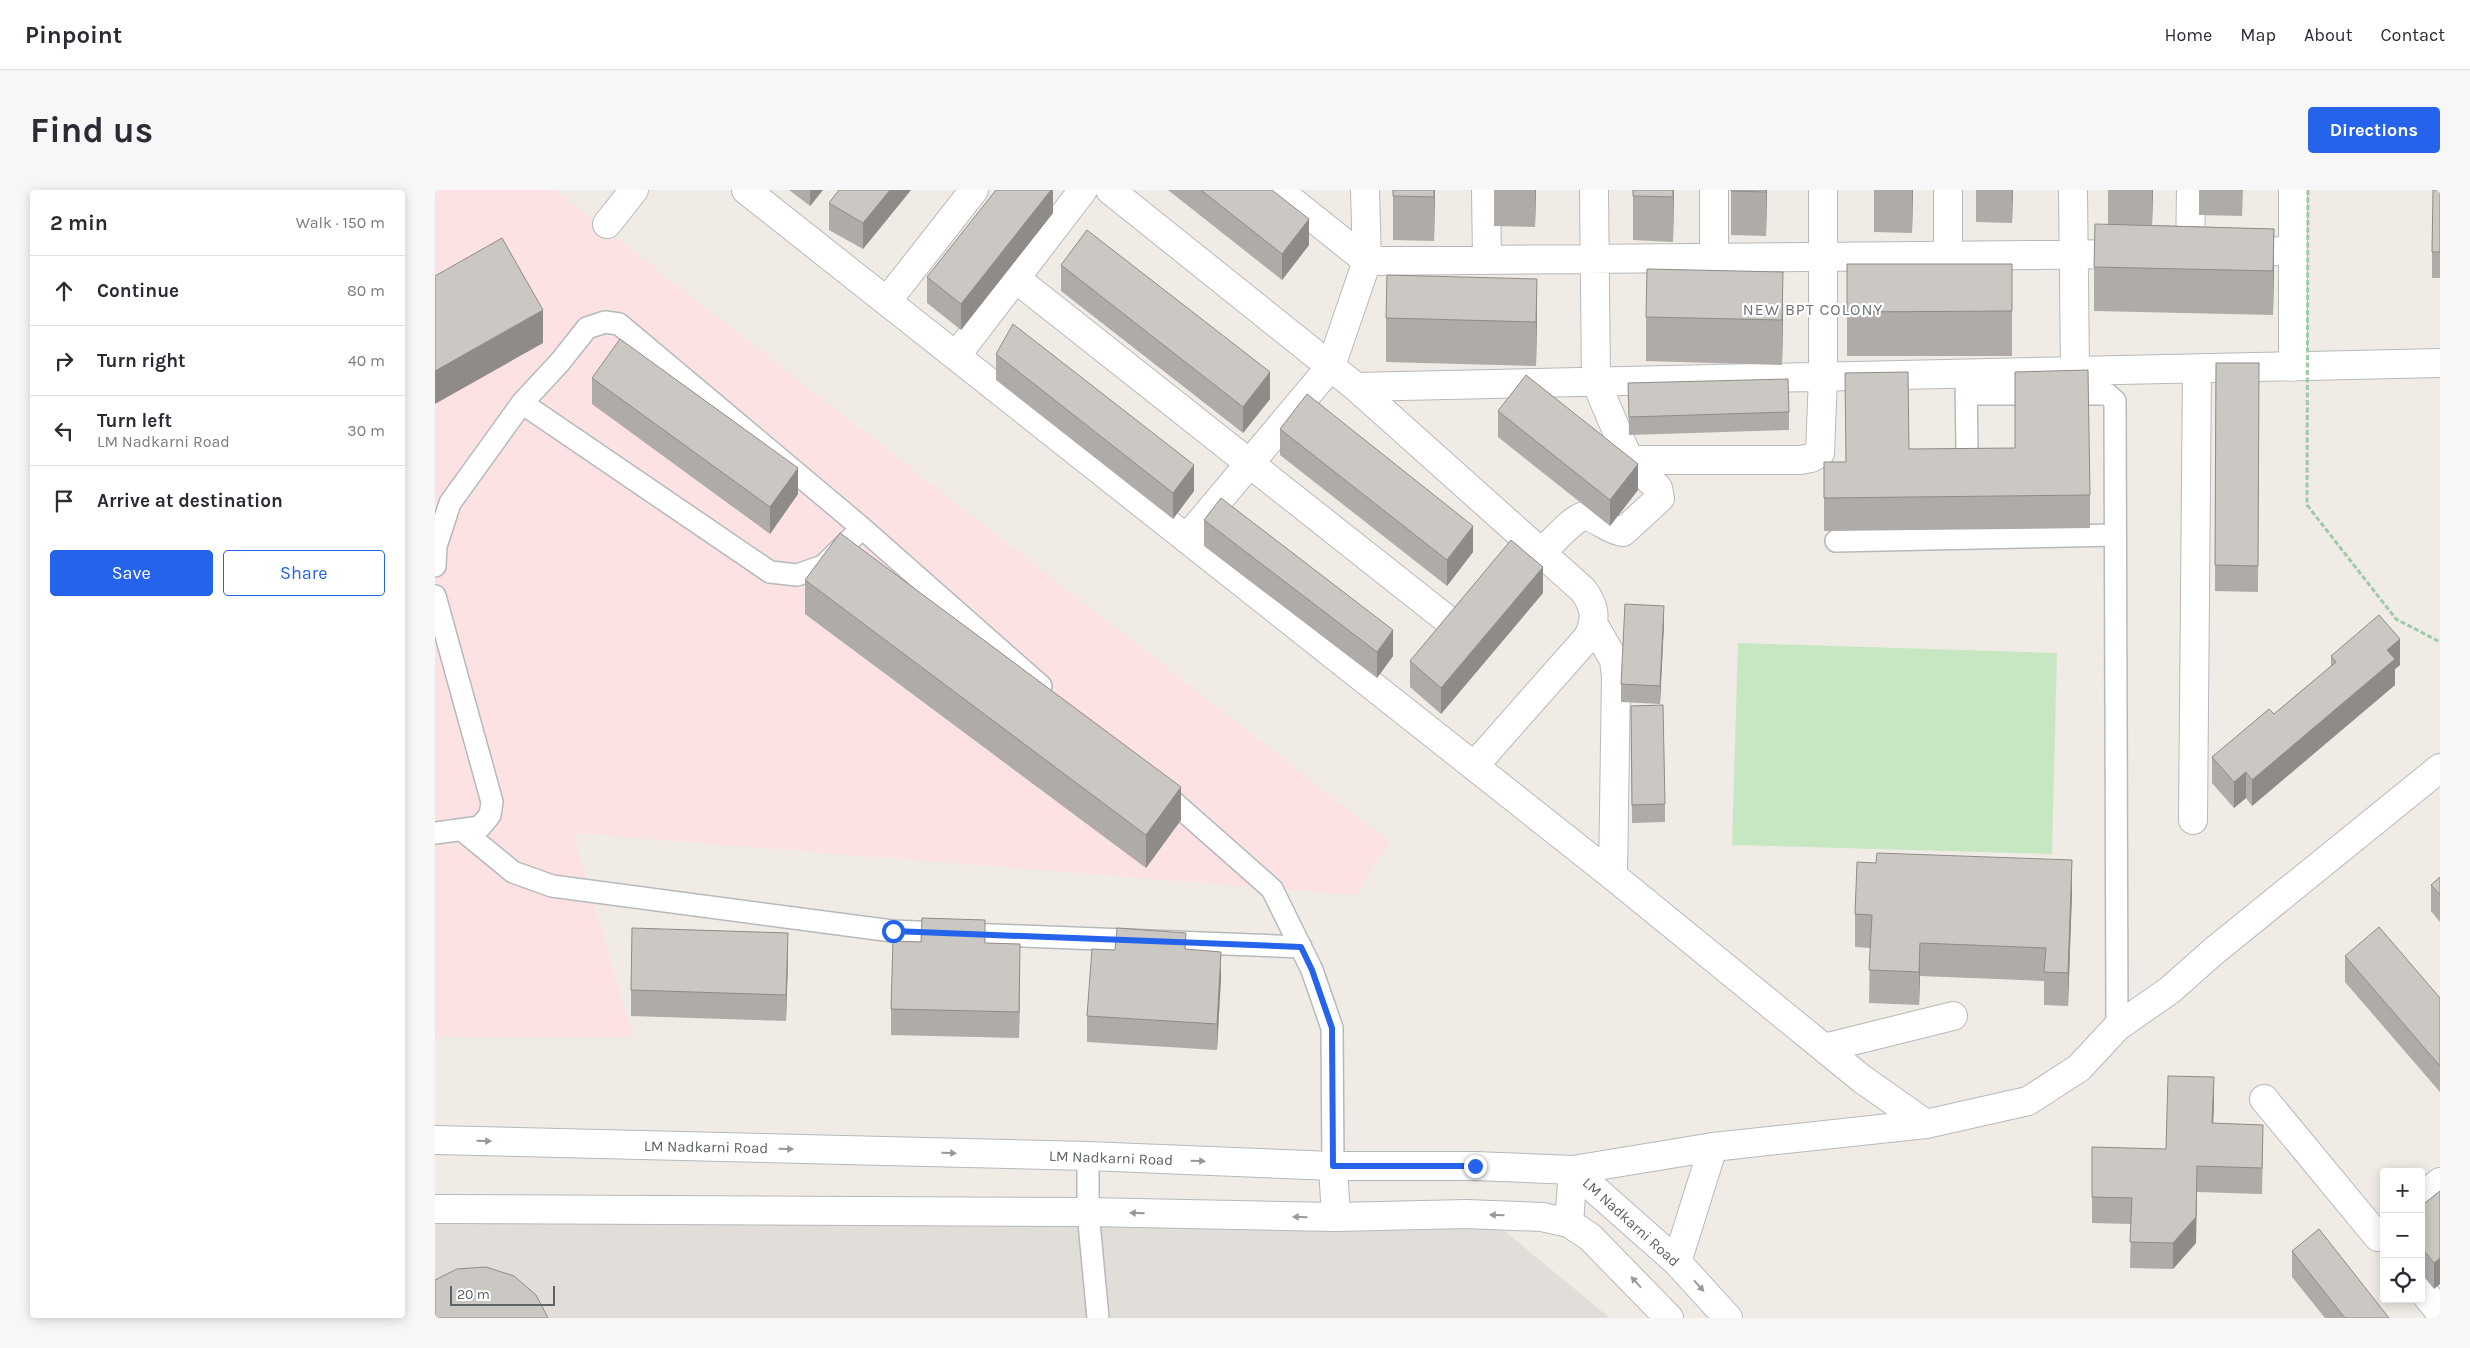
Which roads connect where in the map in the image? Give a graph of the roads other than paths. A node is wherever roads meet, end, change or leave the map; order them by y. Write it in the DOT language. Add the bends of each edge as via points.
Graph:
graph roads {
  1 [pos="634,190"];
  2 [pos="746,190"];
  3 [pos="974,190"];
  4 [pos="1083,190"];
  5 [pos="1111,190"];
  6 [pos="1278,190"];
  7 [pos="1365,190"];
  8 [pos="1486,190"];
  9 [pos="1594,190"];
  10 [pos="1714,190"];
  11 [pos="1823,190"];
  12 [pos="1948,190"];
  13 [pos="2073,190"];
  14 [pos="2191,190"];
  15 [pos="2293,190"];
  16 [pos="607,224"];
  17 [pos="2292,251"];
  18 [pos="2191,253"];
  19 [pos="2074,256"];
  20 [pos="1948,257"];
  21 [pos="1714,258"];
  22 [pos="1822,258"];
  23 [pos="1593,259"];
  24 [pos="1487,260"];
  25 [pos="1367,261"];
  26 [pos="1015,278"];
  27 [pos="887,301"];
  28 [pos="956,356"];
  29 [pos="2440,363"];
  30 [pos="1331,366"];
  31 [pos="2300,367"];
  32 [pos="2197,369"];
  33 [pos="1823,377"];
  34 [pos="1596,382"];
  35 [pos="1966,384"];
  36 [pos="1356,387"];
  37 [pos="2069,388"];
  38 [pos="522,403"];
  39 [pos="1967,450"];
  40 [pos="1629,460"];
  41 [pos="1249,464"];
  42 [pos="862,528"];
  43 [pos="2115,535"];
  44 [pos="1187,538"];
  45 [pos="1836,541"];
  46 [pos="1541,553"];
  47 [pos="435,566"];
  48 [pos="435,596"];
  49 [pos="1449,621"];
  50 [pos="1594,625"];
  51 [pos="1056,698"];
  52 [pos="1474,766"];
  53 [pos="2440,768"];
  54 [pos="1145,778"];
  55 [pos="2193,820"];
  56 [pos="462,830"];
  57 [pos="435,833"];
  58 [pos="1613,876"];
  59 [pos="1301,947"];
  60 [pos="1953,1016"];
  61 [pos="2117,1027"];
  62 [pos="1824,1048"];
  63 [pos="2264,1099"];
  64 [pos="1926,1124"];
  65 [pos="435,1140"];
  66 [pos="1713,1147"];
  67 [pos="1088,1156"];
  68 [pos="1333,1166"];
  69 [pos="1573,1170"];
  70 [pos="2440,1182"];
  71 [pos="2425,1195"];
  72 [pos="435,1209"];
  73 [pos="1088,1212"];
  74 [pos="1336,1218"];
  75 [pos="1569,1223"];
  76 [pos="2380,1235"];
  77 [pos="1677,1262"];
  78 [pos="2425,1294"];
  79 [pos="2440,1312"];
  80 [pos="1099,1318"];
  81 [pos="1669,1318"];
  82 [pos="1727,1318"];
  1 -- 16 [label="street"];
  2 -- 27 [label="street"];
  3 -- 27 [label="street"];
  4 -- 26 [label="street"];
  5 -- 30 [label="street"];
  6 -- 25 [label="street"];
  7 -- 25 [label="street"];
  8 -- 24 [label="street"];
  9 -- 23 [label="street"];
  10 -- 21 [label="street"];
  11 -- 22 [label="street"];
  12 -- 20 [label="street"];
  13 -- 19 [label="street"];
  14 -- 18 [label="street"];
  15 -- 17 [label="street"];
  17 -- 18 [label="street"];
  17 -- 31 [label="street"];
  18 -- 19 [label="street"];
  19 -- 20 [label="street"];
  19 -- 37 [label="street"];
  20 -- 22 [label="street"];
  21 -- 22 [label="street"];
  21 -- 23 [label="street"];
  22 -- 33 [label="street"];
  23 -- 24 [label="street"];
  23 -- 34 [label="street"];
  24 -- 25 [label="street"];
  25 -- 30 [label="street"];
  26 -- 28 [label="street"];
  26 -- 41 [label="street"];
  27 -- 28 [label="street"];
  28 -- 44 [label="street"];
  29 -- 31 [label="street"];
  30 -- 36 [label="street"];
  30 -- 41 [label="street"];
  31 -- 32 [label="street"];
  32 -- 37 [label="street"];
  32 -- 55 [label="street"];
  33 -- 34 [label="street"];
  33 -- 35 [label="street"];
  33 -- 40 [label="street" via="1820,453 1811,458"];
  34 -- 36 [label="street"];
  34 -- 40 [label="street"];
  35 -- 37 [label="street"];
  35 -- 39 [label="lane"];
  36 -- 46 [label="street"];
  37 -- 43 [label="lane" via="2107,394 2115,401"];
  38 -- 42 [label="lane" via="770,572 797,575 823,566"];
  38 -- 42 [label="lane" via="587,328 605,322 619,324"];
  38 -- 47 [label="lane" via="450,503 436,546"];
  40 -- 46 [label="street" via="1658,488 1660,498 1623,532 1587,516 1578,517"];
  41 -- 44 [label="street"];
  41 -- 49 [label="street"];
  42 -- 51 [label="lane"];
  43 -- 45 [label="lane"];
  43 -- 61 [label="lane"];
  44 -- 52 [label="street"];
  46 -- 50 [label="street" via="1583,590 1594,609"];
  48 -- 56 [label="lane" via="492,802 490,815 480,826"];
  50 -- 52 [label="street" via="1588,637"];
  50 -- 58 [label="street" via="1614,660 1616,677"];
  52 -- 58 [label="street"];
  53 -- 61 [label="street" via="2170,990"];
  54 -- 59 [label="lane" via="1272,889"];
  56 -- 57 [label="lane"];
  56 -- 59 [label="lane" via="513,872 552,886 893,931"];
  58 -- 62 [label="street"];
  59 -- 68 [label="lane" via="1332,1028"];
  60 -- 62 [label="street"];
  61 -- 64 [label="street" via="2079,1068 2029,1101"];
  62 -- 64 [label="street"];
  63 -- 76 [label="street"];
  64 -- 66 [label="street"];
  65 -- 67 [label="street, LM Nadkarni Road, one-way"];
  66 -- 69 [label="street"];
  66 -- 77 [label="street"];
  67 -- 68 [label="street, LM Nadkarni Road, one-way"];
  67 -- 73 [label="lane"];
  68 -- 69 [label="street, LM Nadkarni Road"];
  68 -- 74 [label="street"];
  69 -- 75 [label="street"];
  69 -- 77 [label="street, LM Nadkarni Road"];
  70 -- 71 [label="street"];
  72 -- 73 [label="street"];
  74 -- 73 [label="street, one-way"];
  73 -- 80 [label="lane"];
  75 -- 74 [label="street, one-way" via="1542,1217 1466,1214"];
  81 -- 75 [label="street, one-way" via="1591,1237"];
  77 -- 82 [label="street, LM Nadkarni Road, one-way"];
  78 -- 79 [label="street"];
}
